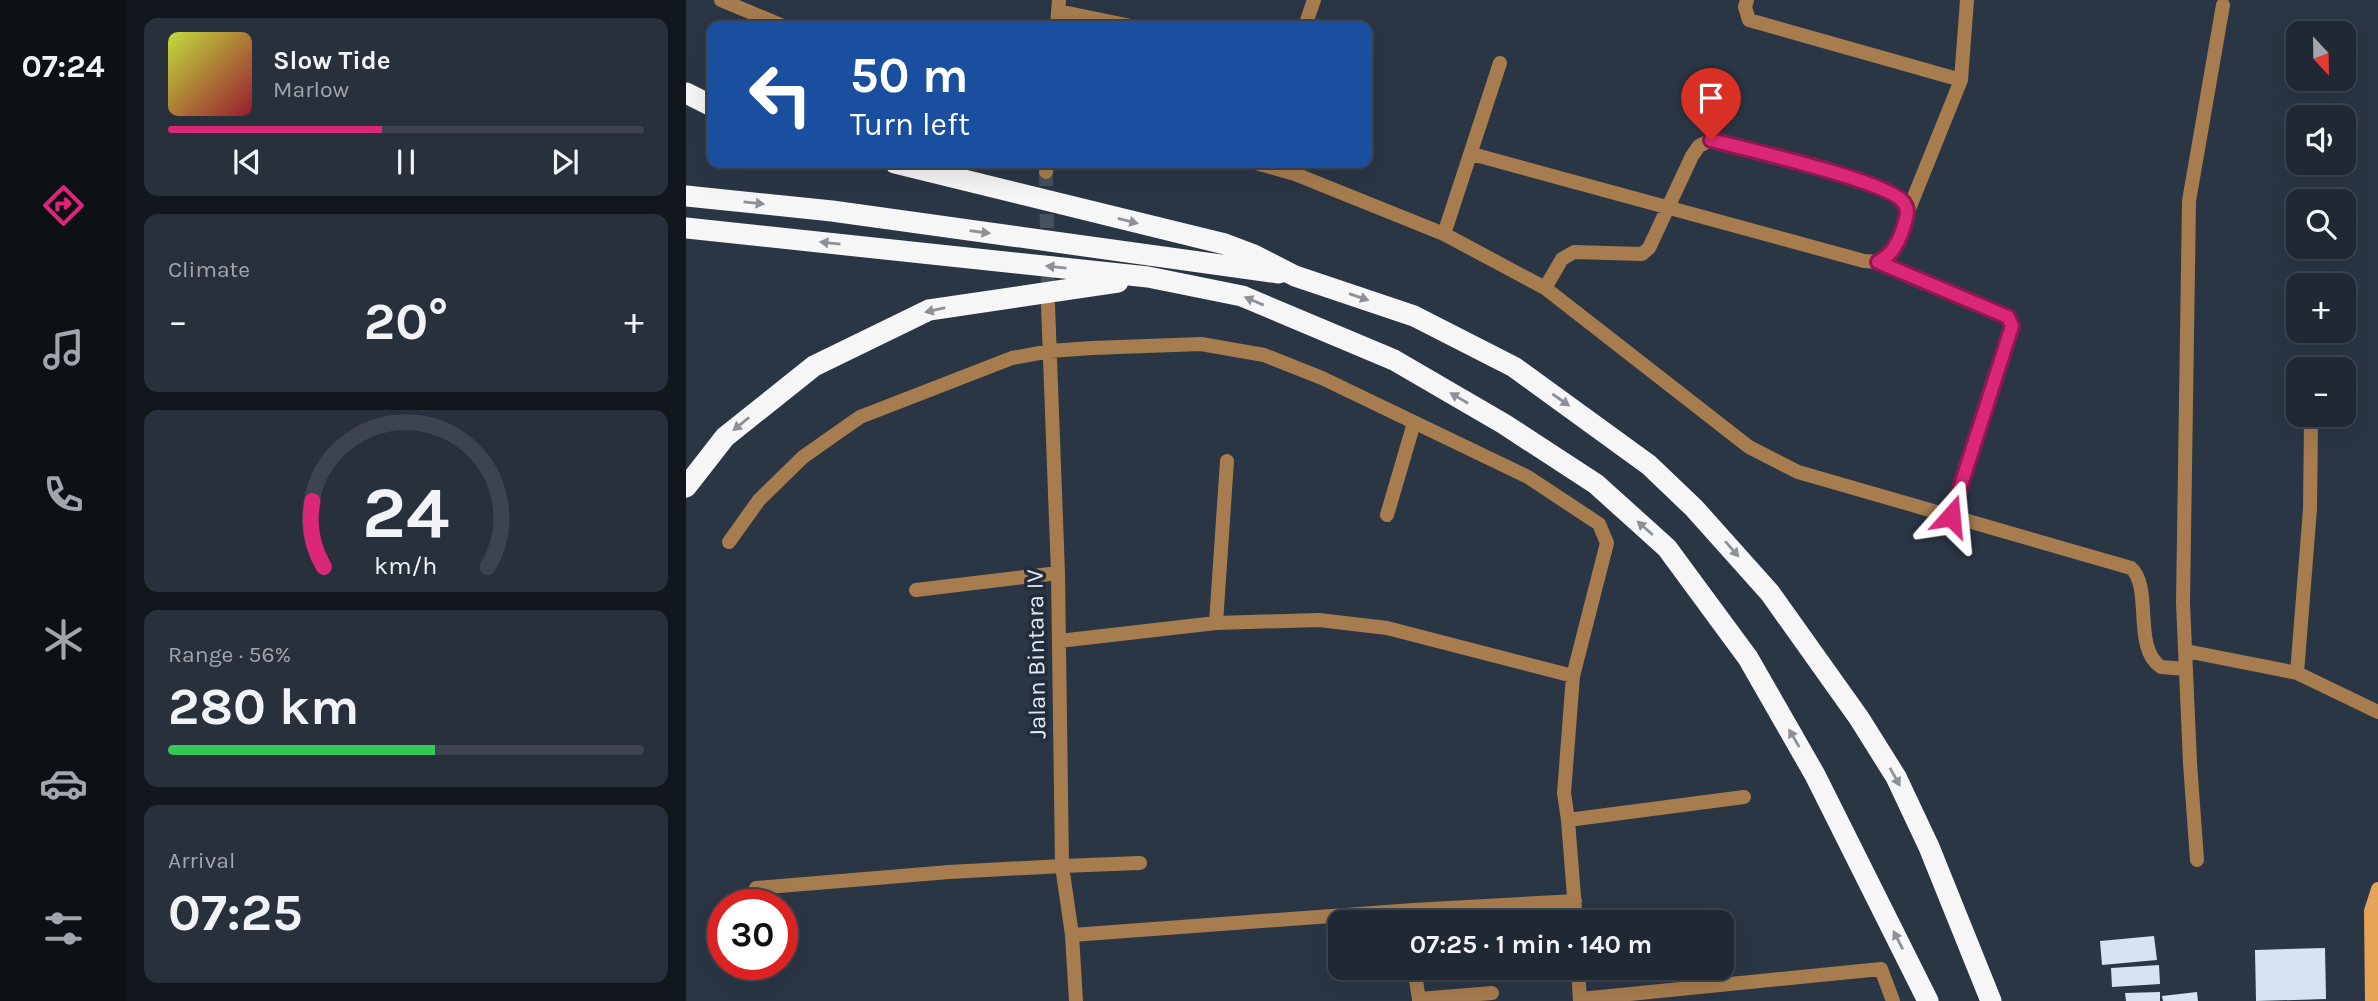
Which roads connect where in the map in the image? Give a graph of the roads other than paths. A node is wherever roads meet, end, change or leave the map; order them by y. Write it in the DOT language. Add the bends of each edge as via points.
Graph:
graph roads {
  1 [pos="721,0"];
  2 [pos="1314,0"];
  3 [pos="1747,0"];
  4 [pos="1967,0"];
  5 [pos="2223,5"];
  6 [pos="1058,6"];
  7 [pos="771,21"];
  8 [pos="1113,21"];
  9 [pos="1307,21"];
  10 [pos="1500,63"];
  11 [pos="1961,80"];
  12 [pos="686,93"];
  13 [pos="707,104"];
  14 [pos="1472,154"];
  15 [pos="915,168"];
  16 [pos="1274,168"];
  17 [pos="686,196"];
  18 [pos="1668,206"];
  19 [pos="1908,214"];
  20 [pos="686,228"];
  21 [pos="1444,234"];
  22 [pos="1878,262"];
  23 [pos="1295,275"];
  24 [pos="1148,277"];
  25 [pos="1545,288"];
  26 [pos="1048,305"];
  27 [pos="1050,351"];
  28 [pos="1414,423"];
  29 [pos="2311,427"];
  30 [pos="1227,461"];
  31 [pos="686,487"];
  32 [pos="1387,515"];
  33 [pos="1951,516"];
  34 [pos="729,542"];
  35 [pos="1058,573"];
  36 [pos="916,590"];
  37 [pos="1216,623"];
  38 [pos="1059,641"];
  39 [pos="2186,651"];
  40 [pos="2186,670"];
  41 [pos="2297,673"];
  42 [pos="1573,676"];
  43 [pos="2378,712"];
  44 [pos="1744,797"];
  45 [pos="1568,820"];
  46 [pos="2197,860"];
  47 [pos="1140,863"];
  48 [pos="1062,866"];
  49 [pos="756,888"];
  50 [pos="2378,889"];
  51 [pos="1576,901"];
  52 [pos="1576,910"];
  53 [pos="2374,912"];
  54 [pos="1072,935"];
  55 [pos="1416,980"];
  56 [pos="1579,980"];
  57 [pos="1492,993"];
  58 [pos="1419,1000"];
  59 [pos="1580,1000"];
  60 [pos="1076,1001"];
  61 [pos="1893,1001"];
  62 [pos="1928,1001"];
  63 [pos="1991,1001"];
  64 [pos="2372,1001"];
  1 -- 7 [label="street"];
  2 -- 9 [label="street"];
  3 -- 11 [label="street" via="1749,20"];
  4 -- 11 [label="street"];
  5 -- 39 [label="street" via="2189,201"];
  6 -- 8 [label="street"];
  10 -- 14 [label="street"];
  11 -- 19 [label="street"];
  12 -- 13 [label="highway"];
  14 -- 18 [label="street"];
  14 -- 21 [label="street"];
  15 -- 23 [label="highway, one-way" via="1225,244"];
  16 -- 21 [label="street"];
  17 -- 23 [label="highway, one-way" via="832,211"];
  18 -- 19 [label="street" via="1692,156 1711,140 1894,193"];
  18 -- 22 [label="street"];
  18 -- 25 [label="street" via="1642,254 1574,252 1562,259"];
  19 -- 22 [label="street" via="1898,244"];
  24 -- 20 [label="highway, one-way"];
  21 -- 25 [label="street"];
  22 -- 33 [label="street" via="2012,322"];
  23 -- 63 [label="highway, one-way" via="1414,316 1514,368 1648,465 1694,508 1770,593 1860,718 1929,847"];
  24 -- 31 [label="highway, one-way" via="929,310 814,366 725,437"];
  62 -- 24 [label="highway, one-way" via="1815,775 1748,658 1667,548 1596,484 1394,360 1242,296"];
  25 -- 33 [label="street" via="1749,447 1798,472"];
  26 -- 27 [label="street, Jalan Bintara IV"];
  27 -- 28 [label="street" via="1200,344 1264,355"];
  27 -- 34 [label="street" via="1012,358 860,417 803,457 759,499"];
  27 -- 35 [label="street, Jalan Bintara IV"];
  28 -- 32 [label="street"];
  28 -- 42 [label="street" via="1528,477 1599,524 1607,543"];
  29 -- 41 [label="street" via="2310,509"];
  30 -- 37 [label="street"];
  33 -- 40 [label="street" via="2131,568 2139,578 2152,657 2161,667"];
  35 -- 36 [label="street"];
  35 -- 38 [label="street, Jalan Bintara IV"];
  37 -- 38 [label="street"];
  37 -- 42 [label="street" via="1319,620 1387,628"];
  38 -- 48 [label="street, Jalan Bintara IV"];
  39 -- 40 [label="street"];
  39 -- 41 [label="street"];
  40 -- 46 [label="street"];
  41 -- 43 [label="street"];
  42 -- 45 [label="street" via="1564,793"];
  44 -- 45 [label="street"];
  45 -- 51 [label="street"];
  47 -- 48 [label="street"];
  48 -- 49 [label="street"];
  48 -- 54 [label="street, Jalan Bintara IV"];
  50 -- 53 [label="street"];
  51 -- 52 [label="street"];
  51 -- 54 [label="street"];
  53 -- 64 [label="street"];
  54 -- 60 [label="street, Jalan Bintara IV"];
  55 -- 58 [label="street"];
  56 -- 59 [label="street"];
  57 -- 58 [label="street"];
  59 -- 61 [label="street" via="1881,969"];
}
